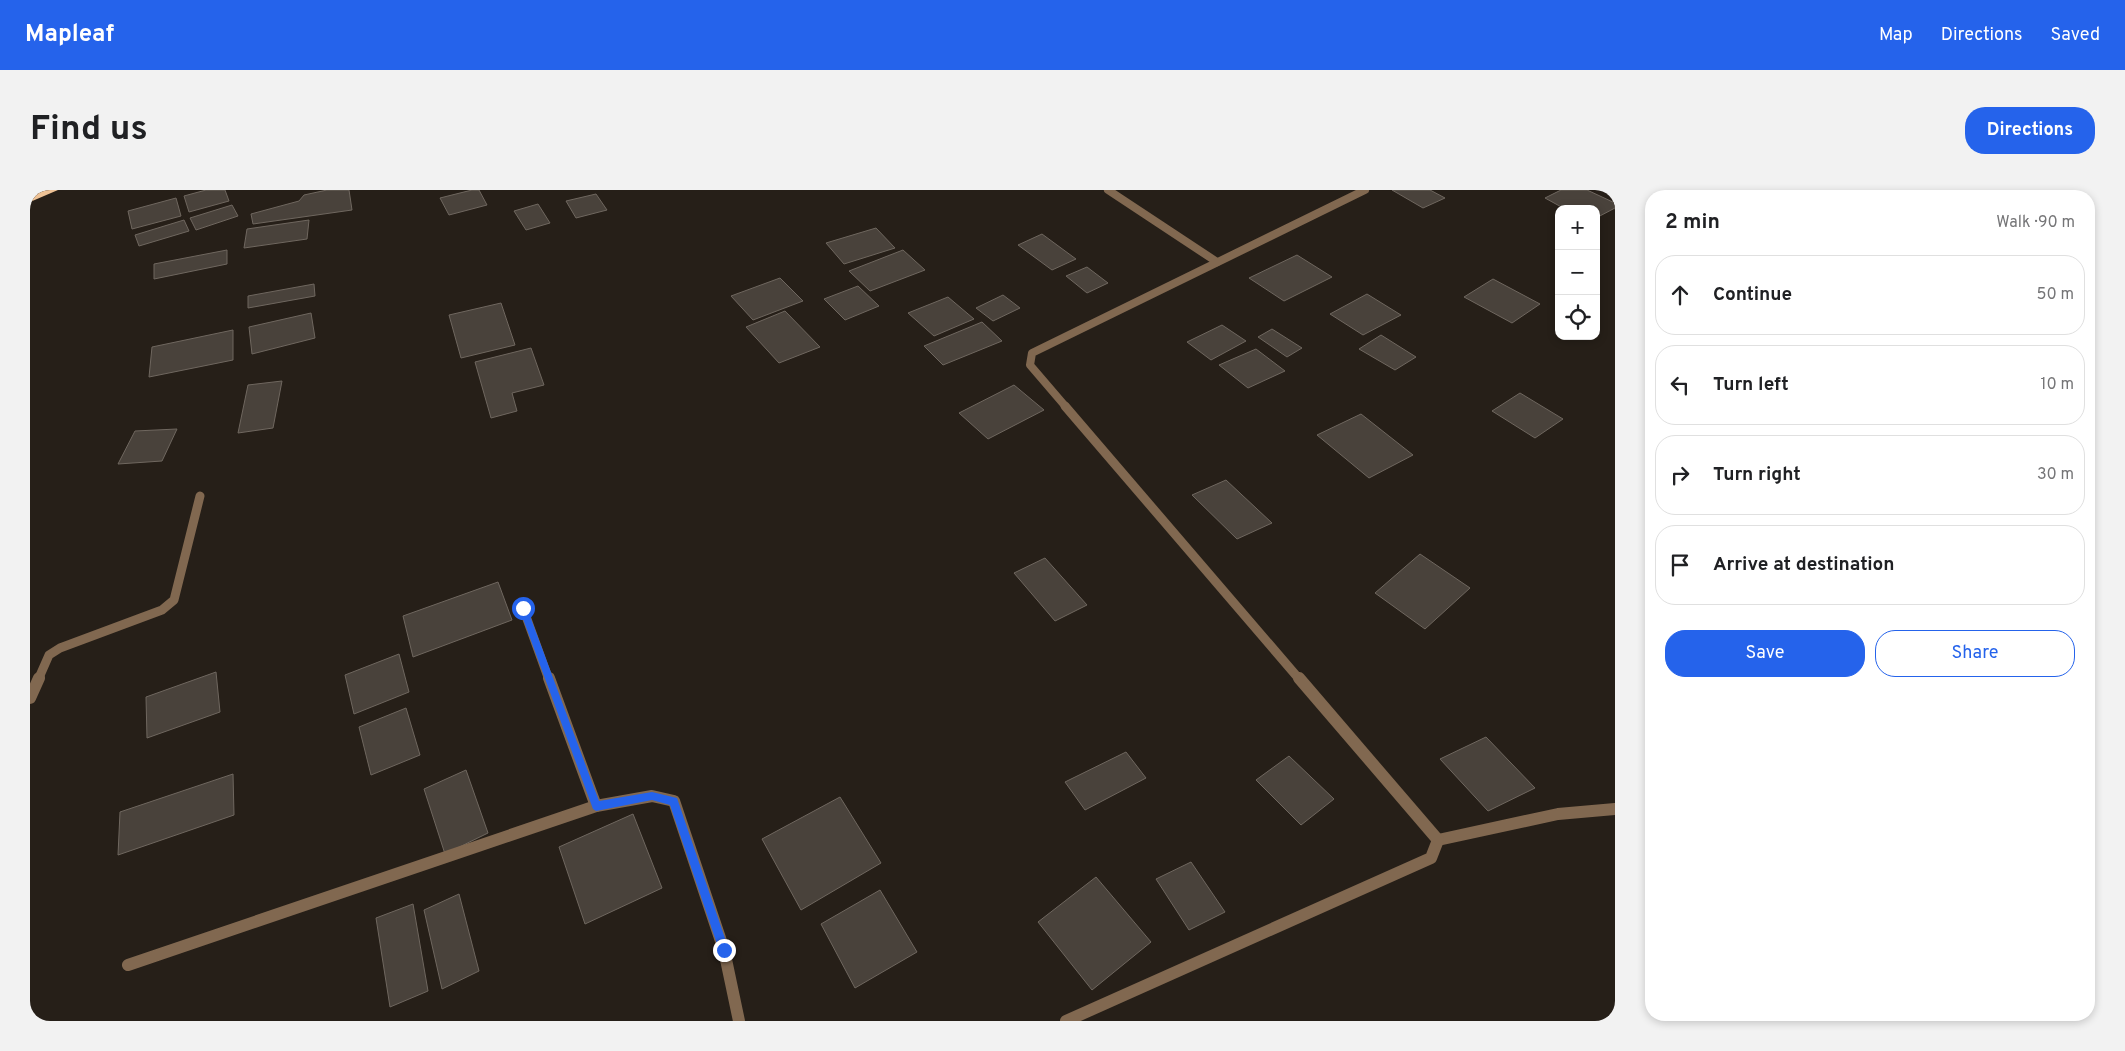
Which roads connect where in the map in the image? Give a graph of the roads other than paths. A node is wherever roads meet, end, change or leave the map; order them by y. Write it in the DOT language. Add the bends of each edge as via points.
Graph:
graph roads {
  1 [pos="53,190"];
  2 [pos="1108,190"];
  3 [pos="1364,190"];
  4 [pos="30,200"];
  5 [pos="1217,262"];
  6 [pos="200,496"];
  7 [pos="523,608"];
  8 [pos="30,698"];
  9 [pos="596,806"];
  10 [pos="1615,809"];
  11 [pos="1438,840"];
  12 [pos="128,965"];
  13 [pos="738,1021"];
  14 [pos="1066,1021"];
  1 -- 4 [label="highway"];
  2 -- 5 [label="street"];
  3 -- 5 [label="street"];
  5 -- 11 [label="street" via="1032,353 1030,365"];
  6 -- 8 [label="street" via="174,600 162,610 49,655"];
  7 -- 9 [label="street"];
  9 -- 12 [label="street"];
  9 -- 13 [label="street" via="652,796 674,801 724,950"];
  10 -- 11 [label="street" via="1558,814"];
  11 -- 14 [label="street" via="1431,858"];
}
